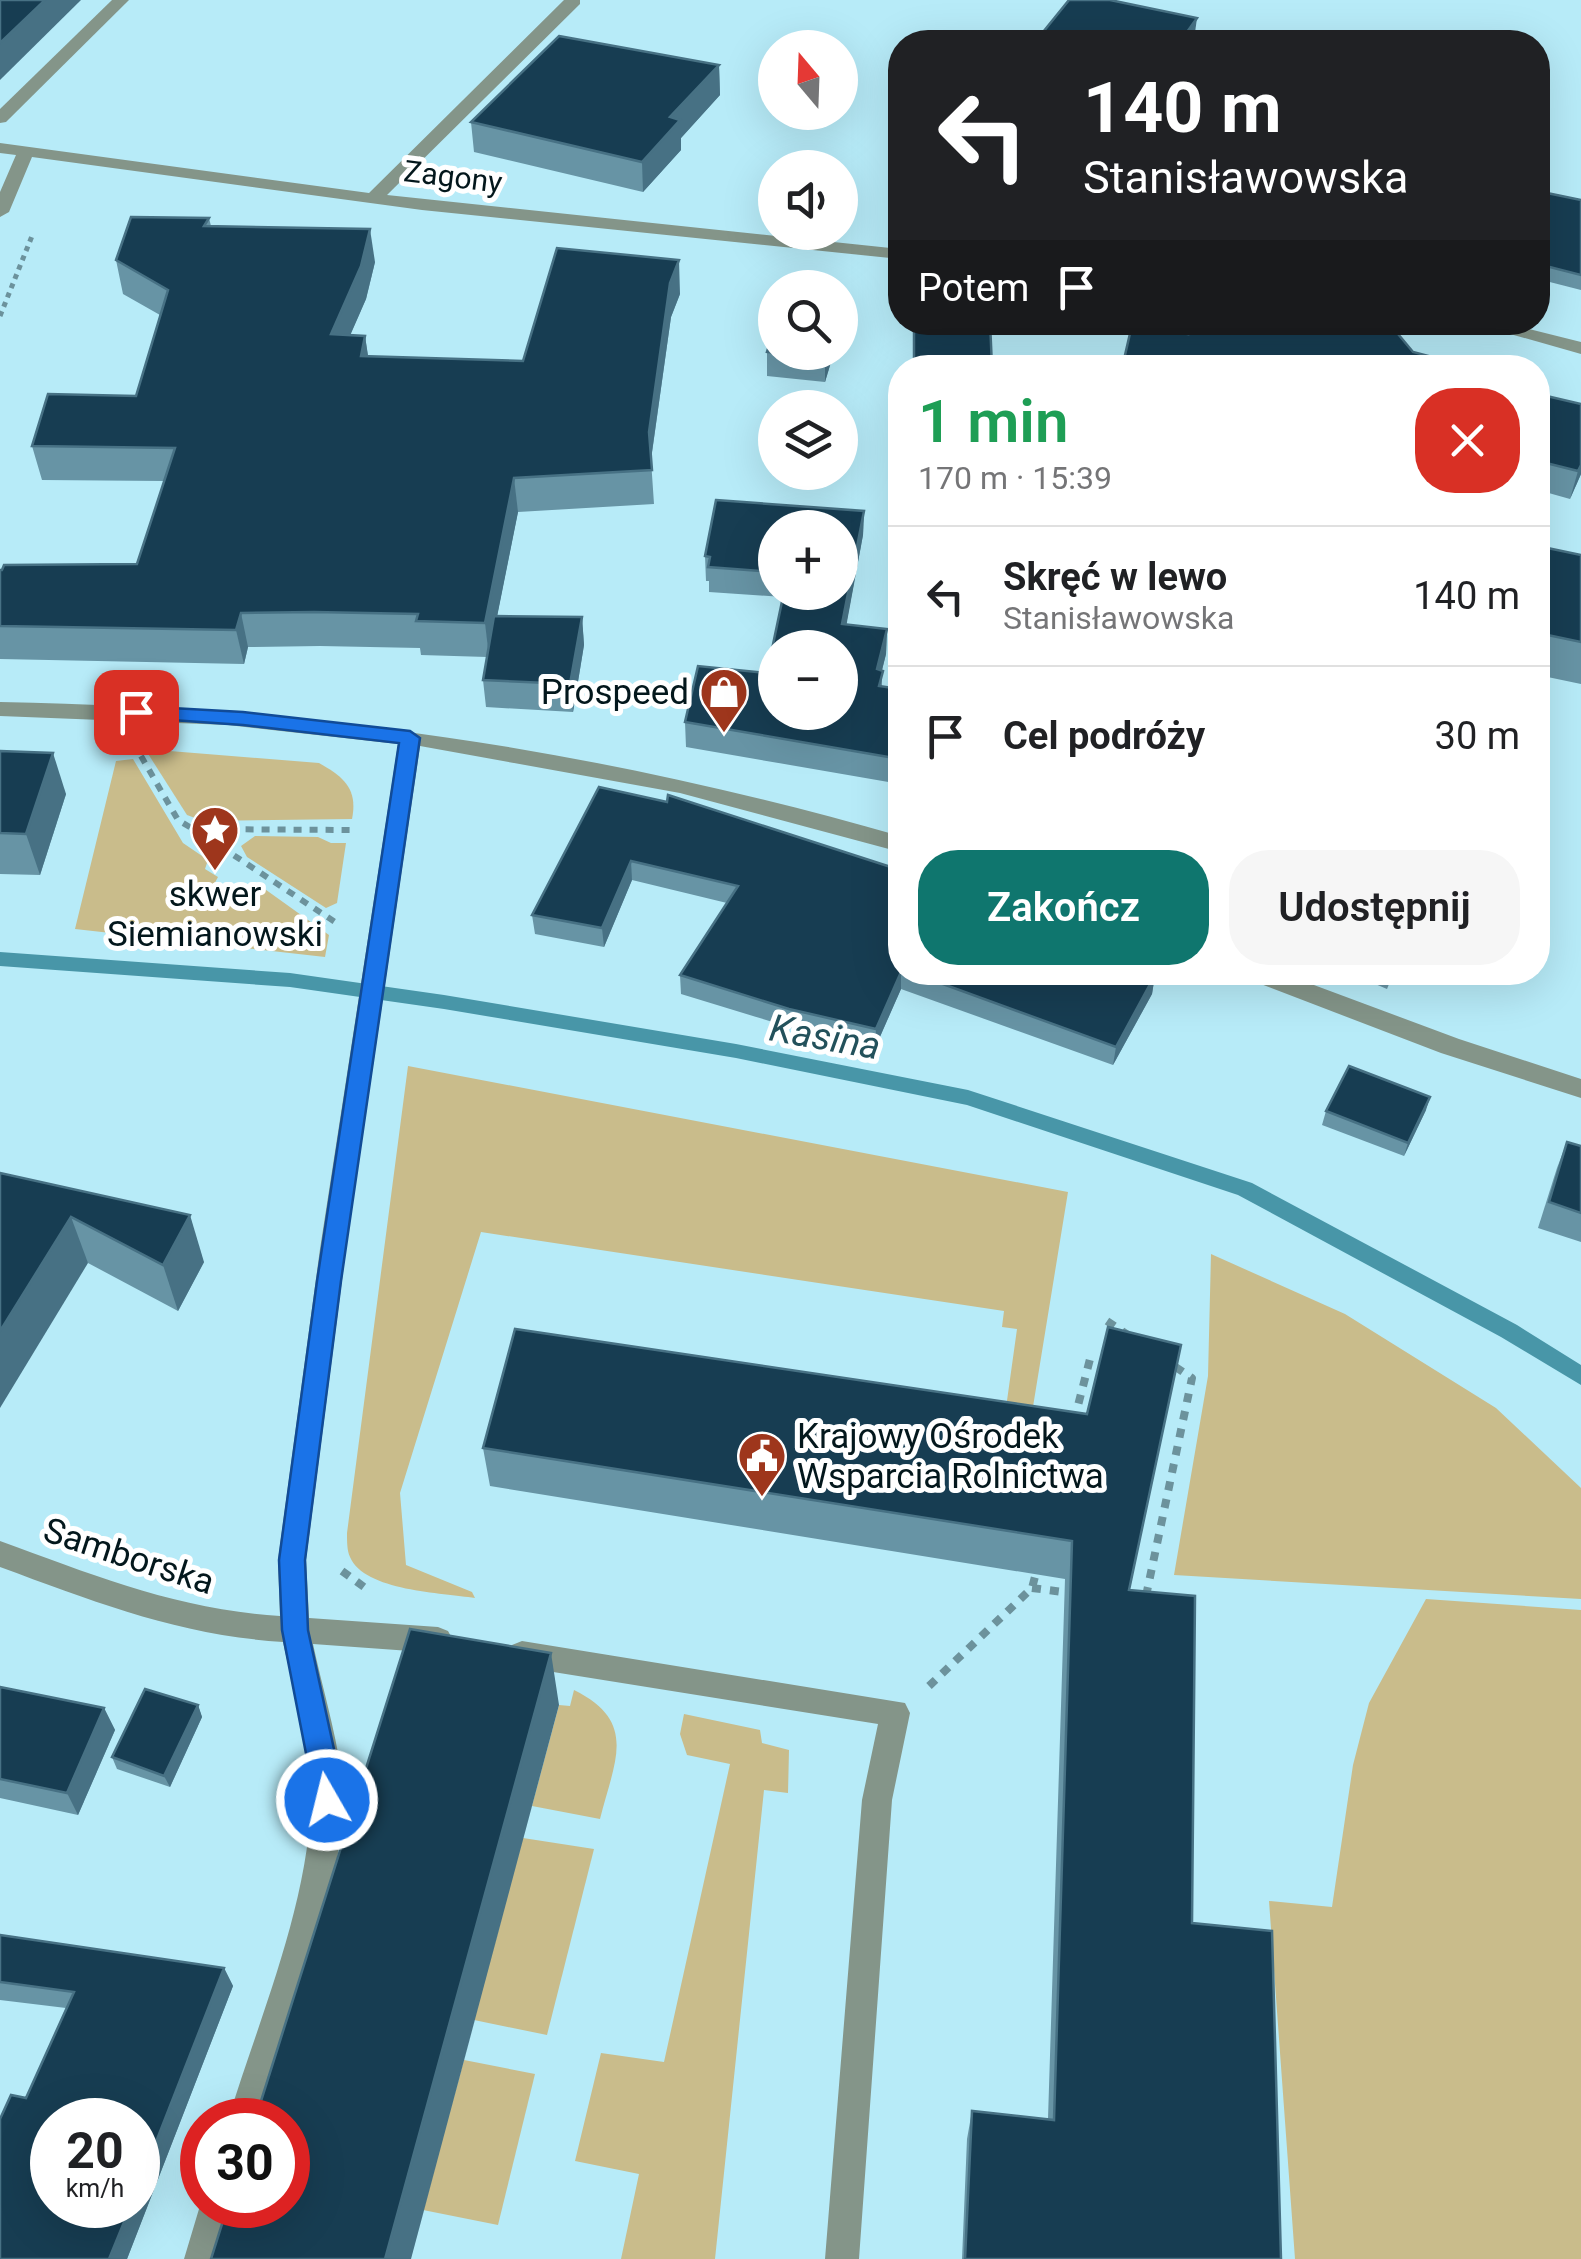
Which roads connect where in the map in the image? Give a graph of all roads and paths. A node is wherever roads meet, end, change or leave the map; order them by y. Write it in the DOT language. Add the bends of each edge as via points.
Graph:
graph roads {
  1 [pos="120,0"];
  2 [pos="572,0"];
  3 [pos="0,118"];
  4 [pos="0,148"];
  5 [pos="26,151"];
  6 [pos="374,198"];
  7 [pos="0,212"];
  8 [pos="888,253"];
  9 [pos="1530,335"];
  10 [pos="1581,348"];
  11 [pos="0,708"];
  12 [pos="410,738"];
  13 [pos="140,754"];
  14 [pos="193,829"];
  15 [pos="360,830"];
  16 [pos="888,841"];
  17 [pos="344,928"];
  18 [pos="1287,985"];
  19 [pos="1581,1089"];
  20 [pos="1107,1321"];
  21 [pos="1136,1340"];
  22 [pos="1090,1359"];
  23 [pos="1164,1359"];
  24 [pos="1070,1435"];
  25 [pos="1042,1550"];
  26 [pos="0,1554"];
  27 [pos="1032,1588"];
  28 [pos="1088,1596"];
  29 [pos="1145,1604"];
  30 [pos="295,1630"];
  31 [pos="894,1713"];
  32 [pos="251,2098"];
  33 [pos="210,2228"];
  34 [pos="200,2259"];
  35 [pos="842,2259"];
  1 -- 3 [label="street"];
  2 -- 6 [label="street"];
  4 -- 5 [label="street, Zagony"];
  5 -- 6 [label="street, Zagony"];
  5 -- 7 [label="street"];
  6 -- 8 [label="street, Zagony"];
  9 -- 10 [label="street"];
  11 -- 12 [label="street" via="243,718"];
  12 -- 16 [label="street" via="649,779"];
  12 -- 30 [label="street" via="292,1560"];
  13 -- 14 [label="path" via="178,820"];
  14 -- 15 [label="path"];
  14 -- 17 [label="path"];
  18 -- 19 [label="street"];
  20 -- 21 [label="path"];
  22 -- 24 [label="path"];
  23 -- 29 [label="path" via="1192,1378"];
  25 -- 27 [label="path"];
  26 -- 30 [label="street, Samborska" via="148,1608 225,1625"];
  27 -- 28 [label="path"];
  27 -- 31 [label="path" via="946,1673"];
  30 -- 31 [label="street, Samborska" via="480,1647"];
  30 -- 32 [label="street" via="326,1772 326,1834"];
  31 -- 35 [label="street" via="877,1800"];
  33 -- 34 [label="street"];
}
